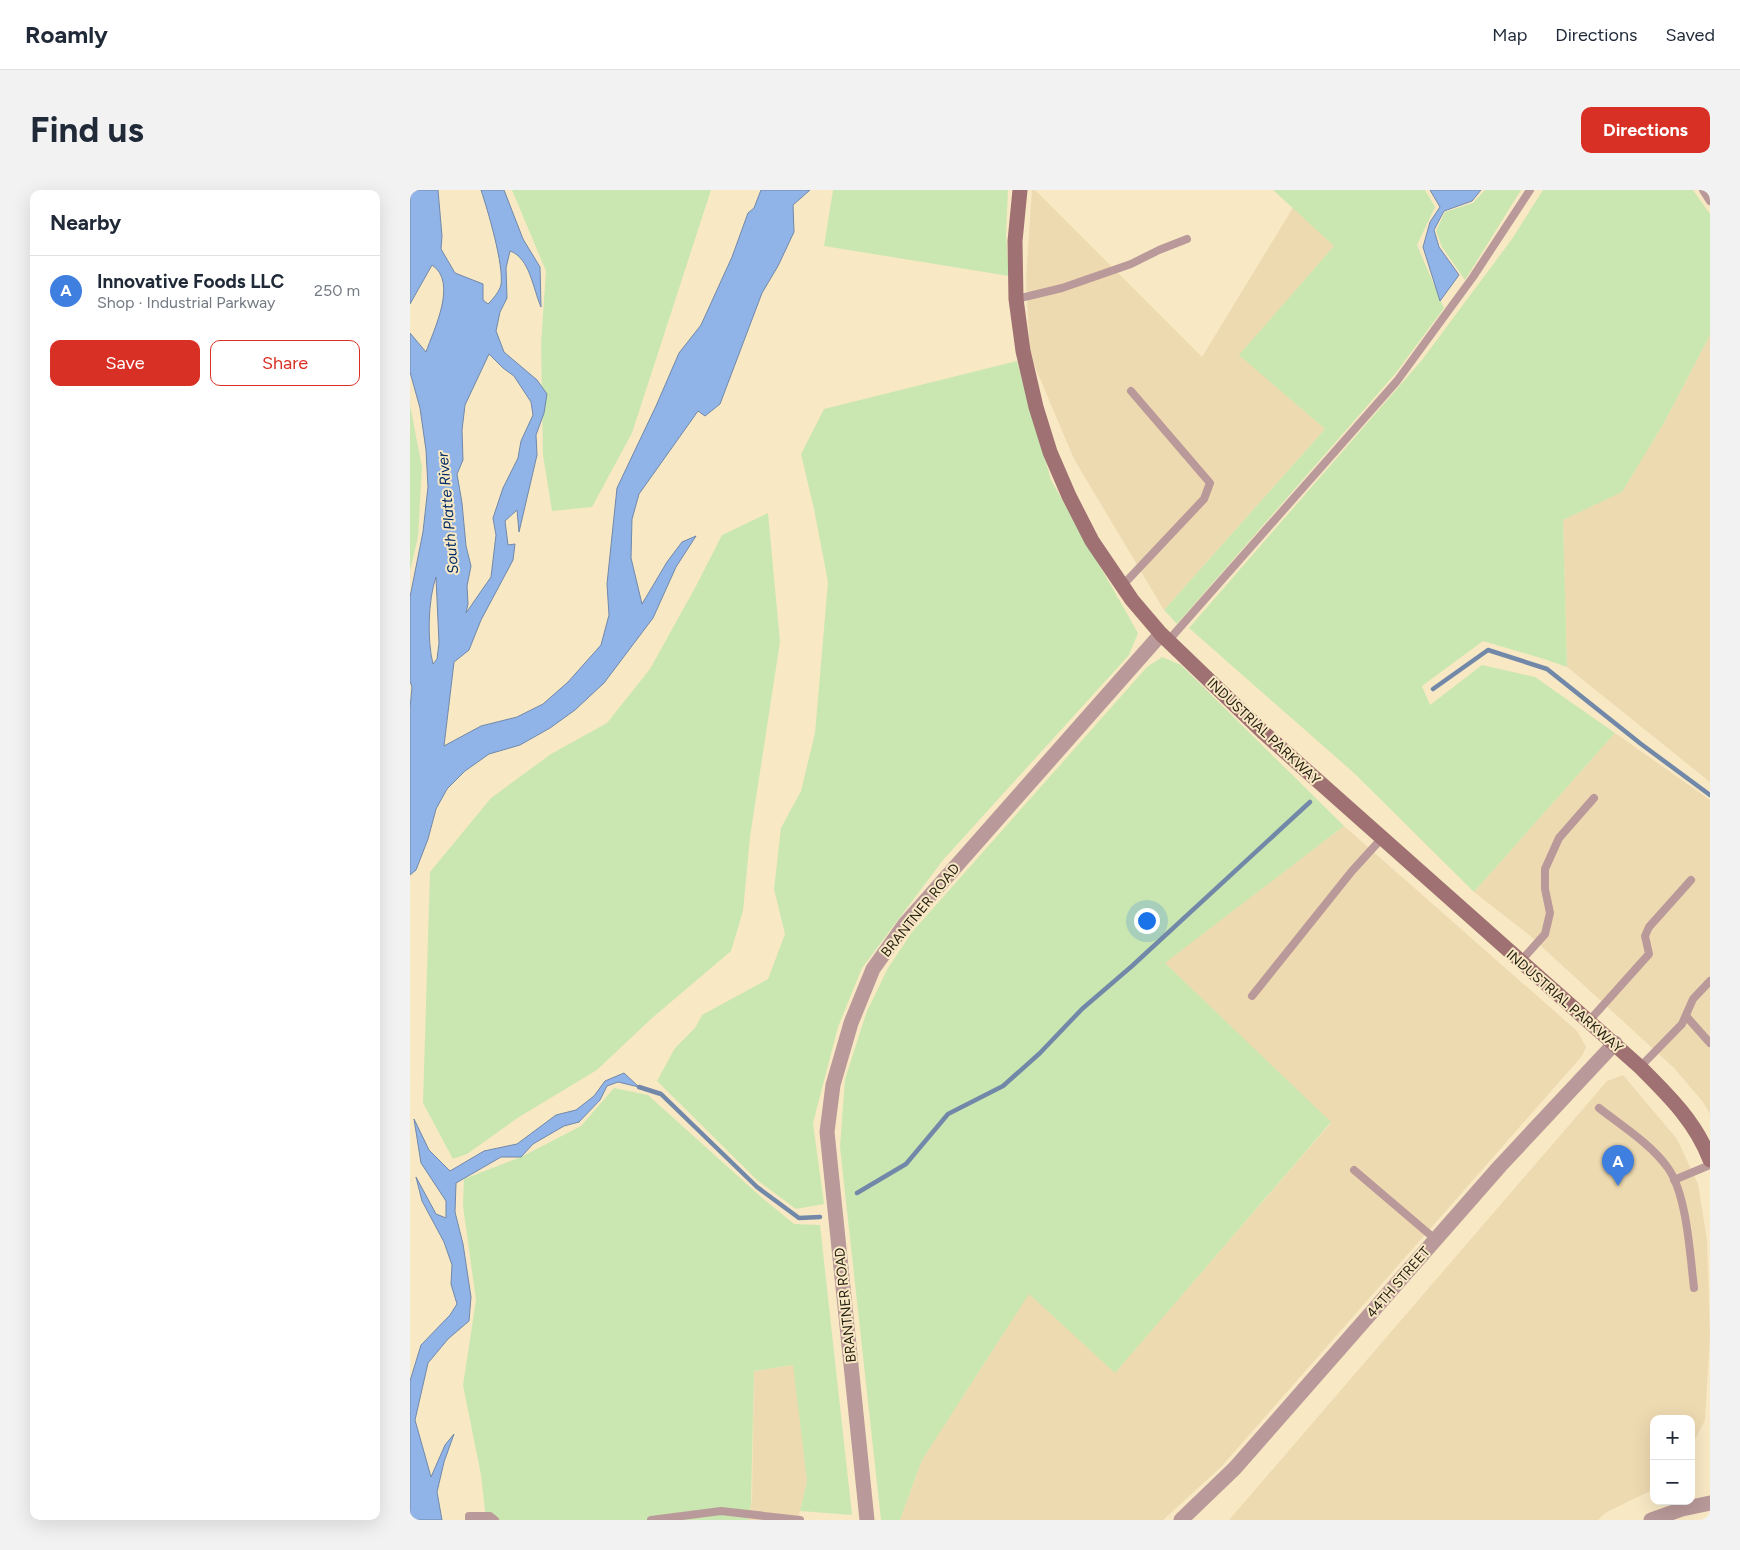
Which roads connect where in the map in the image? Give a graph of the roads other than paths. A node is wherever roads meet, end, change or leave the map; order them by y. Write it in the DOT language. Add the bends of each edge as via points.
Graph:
graph roads {
  1 [pos="1020,190"];
  2 [pos="1530,190"];
  3 [pos="1703,190"];
  4 [pos="1710,201"];
  5 [pos="1187,239"];
  6 [pos="1016,299"];
  7 [pos="1131,391"];
  8 [pos="1122,586"];
  9 [pos="1165,638"];
  10 [pos="1594,798"];
  11 [pos="1383,838"];
  12 [pos="1691,880"];
  13 [pos="1520,962"];
  14 [pos="1710,981"];
  15 [pos="1252,996"];
  16 [pos="1686,1016"];
  17 [pos="1589,1022"];
  18 [pos="1615,1043"];
  19 [pos="1710,1043"];
  20 [pos="1640,1067"];
  21 [pos="1599,1108"];
  22 [pos="1710,1160"];
  23 [pos="1710,1165"];
  24 [pos="1354,1170"];
  25 [pos="1674,1180"];
  26 [pos="1436,1239"];
  27 [pos="1694,1288"];
  28 [pos="1710,1504"];
  29 [pos="469,1520"];
  30 [pos="495,1520"];
  31 [pos="651,1520"];
  32 [pos="800,1520"];
  33 [pos="868,1520"];
  34 [pos="1181,1520"];
  35 [pos="1651,1520"];
  1 -- 6 [label="street, INDUSTRIAL PARKWAY" via="1015,241"];
  2 -- 9 [label="lane" via="1473,277 1397,381"];
  3 -- 4 [label="lane"];
  5 -- 6 [label="lane" via="1131,264 1062,288"];
  6 -- 8 [label="street, INDUSTRIAL PARKWAY" via="1023,351 1050,452 1092,541"];
  7 -- 8 [label="lane" via="1210,482 1204,499"];
  8 -- 9 [label="street, INDUSTRIAL PARKWAY"];
  9 -- 11 [label="street, INDUSTRIAL PARKWAY" via="1264,734"];
  9 -- 33 [label="street, BRANTNER ROAD" via="905,924 873,969 851,1023 833,1084 827,1132"];
  10 -- 13 [label="lane" via="1559,838 1545,869 1550,913 1545,934"];
  11 -- 13 [label="street, INDUSTRIAL PARKWAY"];
  11 -- 15 [label="lane"];
  12 -- 17 [label="lane" via="1649,927 1645,936 1649,954"];
  13 -- 17 [label="street, INDUSTRIAL PARKWAY"];
  14 -- 16 [label="lane" via="1693,999"];
  16 -- 19 [label="lane"];
  16 -- 20 [label="lane"];
  17 -- 18 [label="street, INDUSTRIAL PARKWAY"];
  18 -- 20 [label="street, INDUSTRIAL PARKWAY"];
  18 -- 26 [label="street, 44TH STREET"];
  20 -- 22 [label="street, INDUSTRIAL PARKWAY" via="1691,1122"];
  21 -- 25 [label="lane" via="1656,1155 1668,1167"];
  23 -- 25 [label="lane"];
  24 -- 26 [label="lane"];
  25 -- 27 [label="lane" via="1684,1217"];
  26 -- 34 [label="street, 44TH STREET" via="1235,1468"];
  28 -- 35 [label="street" via="1682,1509"];
  29 -- 30 [label="lane" via="469,1516 490,1516"];
  31 -- 32 [label="lane" via="721,1511"];
}
